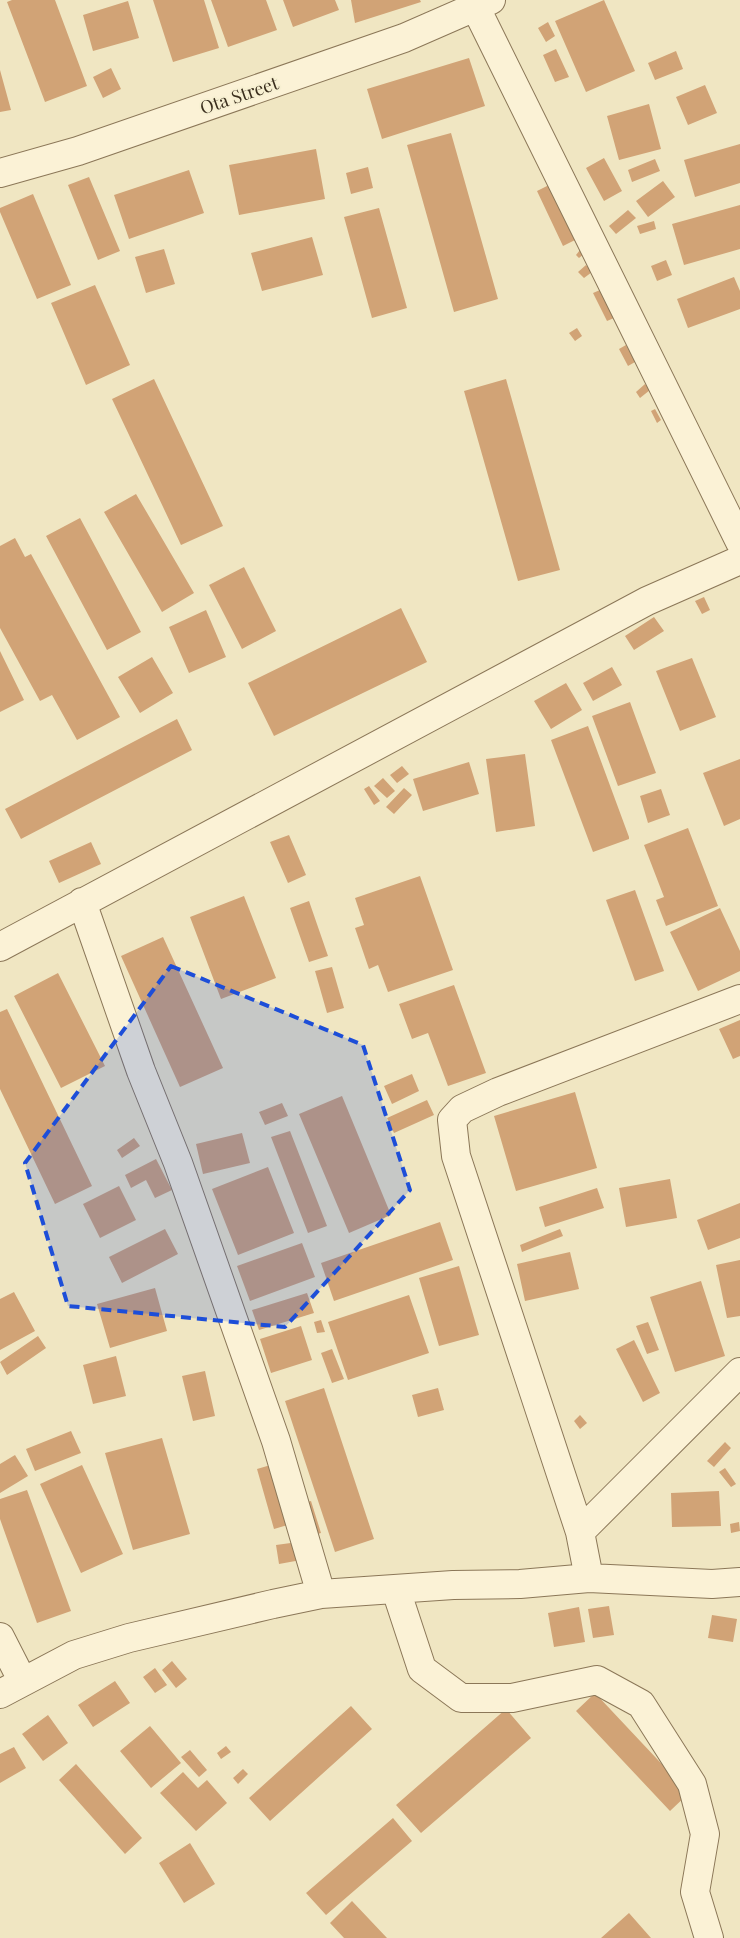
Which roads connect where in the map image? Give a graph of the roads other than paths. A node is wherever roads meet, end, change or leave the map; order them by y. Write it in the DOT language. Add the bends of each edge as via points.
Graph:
graph roads {
  1 [pos="479,2"];
  2 [pos="0,174"];
  3 [pos="740,542"];
  4 [pos="740,560"];
  5 [pos="82,902"];
  6 [pos="0,947"];
  7 [pos="740,999"];
  8 [pos="740,1372"];
  9 [pos="580,1532"];
  10 [pos="589,1578"];
  11 [pos="740,1582"];
  12 [pos="396,1590"];
  13 [pos="320,1594"];
  14 [pos="0,1637"];
  15 [pos="12,1688"];
  16 [pos="709,1938"];
  1 -- 2 [label="street, Ota Street" via="404,38 78,151"];
  1 -- 3 [label="street"];
  4 -- 5 [label="street" via="647,601"];
  5 -- 6 [label="street"];
  5 -- 13 [label="street" via="273,1432"];
  7 -- 9 [label="street" via="498,1092 462,1109 452,1120 456,1156"];
  8 -- 9 [label="street"];
  9 -- 10 [label="street"];
  10 -- 11 [label="street" via="712,1584"];
  10 -- 12 [label="street"];
  12 -- 13 [label="street"];
  12 -- 16 [label="street" via="422,1669 461,1698 512,1698 597,1680 641,1704 692,1784 705,1834 695,1892"];
  13 -- 15 [label="street" via="129,1638 74,1655"];
  14 -- 15 [label="street"];
}
